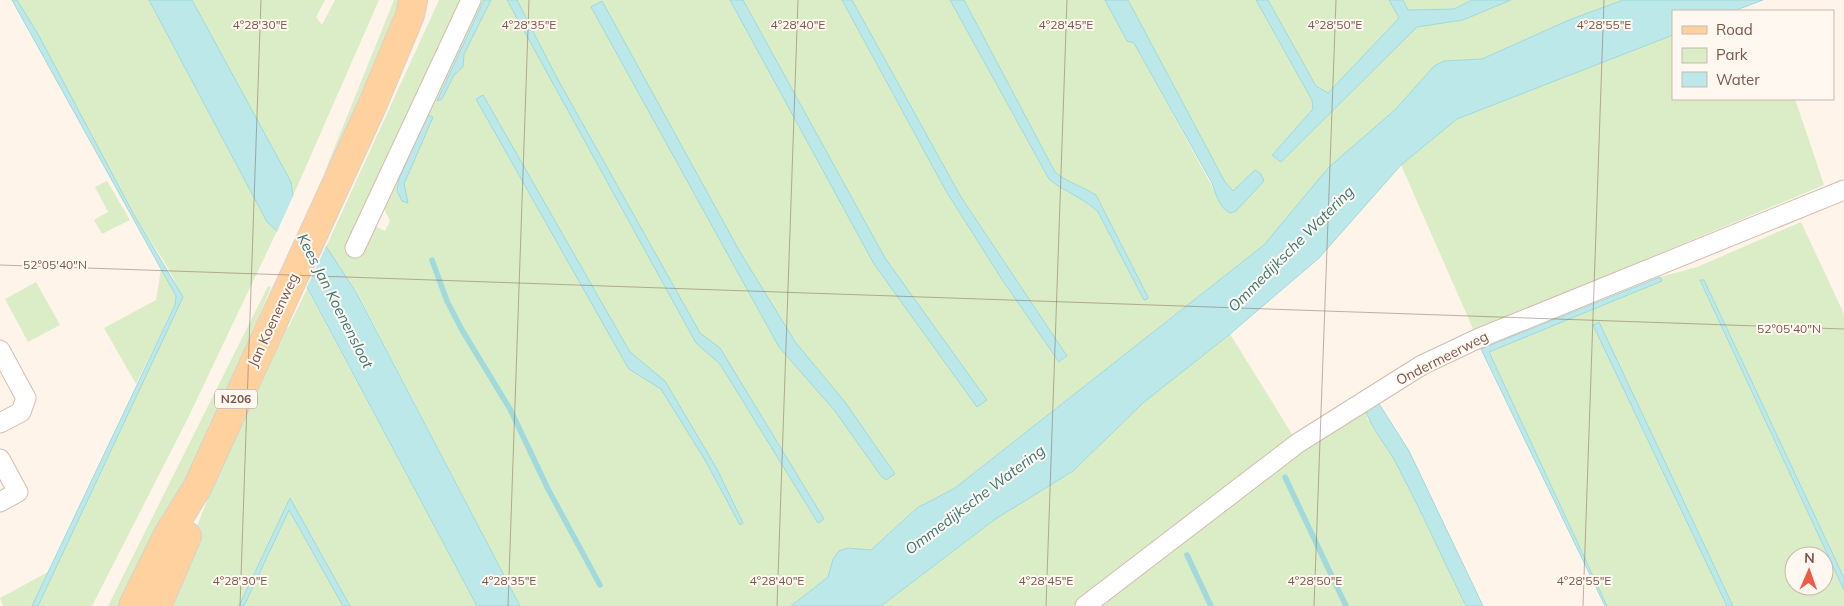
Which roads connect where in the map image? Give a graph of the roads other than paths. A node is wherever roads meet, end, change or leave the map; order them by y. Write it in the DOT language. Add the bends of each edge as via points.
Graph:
graph roads {
  1 [pos="471,0"];
  2 [pos="415,5"];
  3 [pos="1844,190"];
  4 [pos="355,248"];
  5 [pos="0,350"];
  6 [pos="0,423"];
  7 [pos="0,458"];
  8 [pos="197,488"];
  9 [pos="0,502"];
  10 [pos="133,606"];
  11 [pos="157,606"];
  12 [pos="1085,606"];
  1 -- 4 [label="street"];
  2 -- 8 [label="main road, Jan Koenenweg / N206"];
  3 -- 12 [label="street, Ondermeerweg" via="1477,339 1422,365 1298,443"];
  5 -- 6 [label="street" via="26,398 22,412"];
  7 -- 9 [label="street" via="18,492"];
  8 -- 10 [label="main road, Jan Koenenweg / N206" via="168,535"];
  8 -- 11 [label="main road, Jan Koenenweg / N206" via="186,538"];
}
